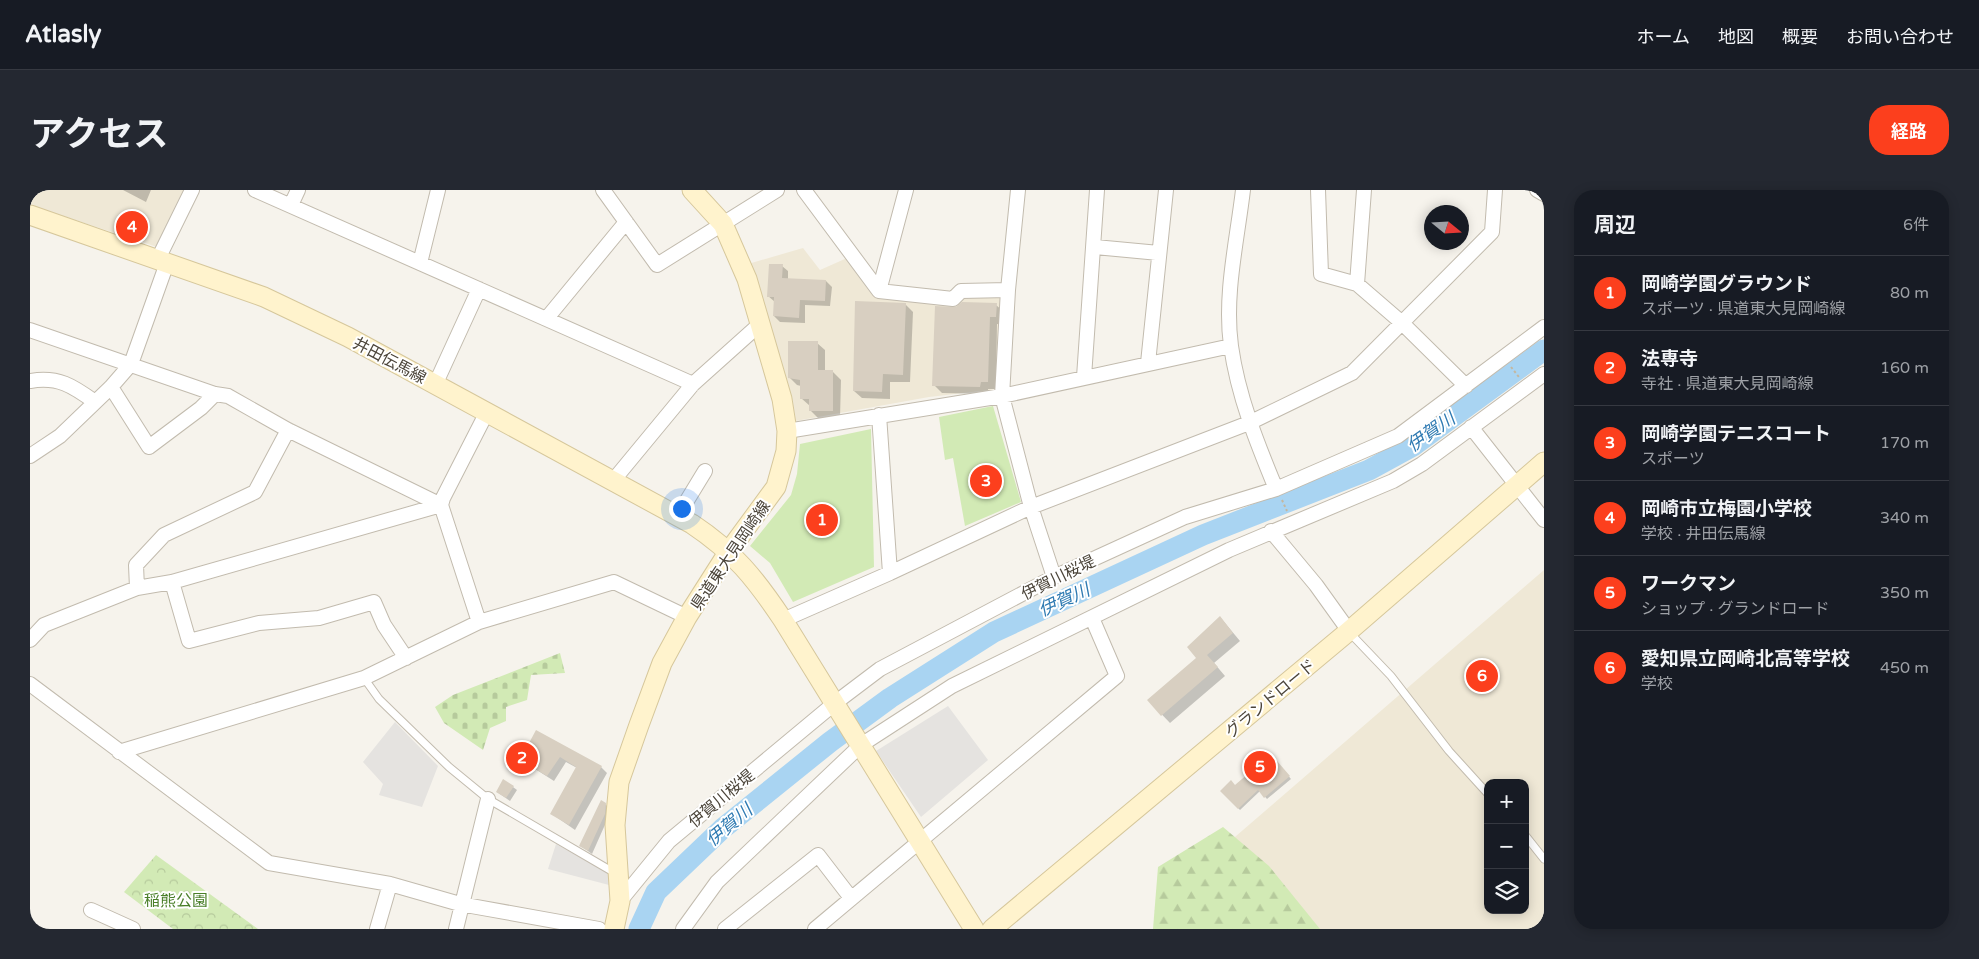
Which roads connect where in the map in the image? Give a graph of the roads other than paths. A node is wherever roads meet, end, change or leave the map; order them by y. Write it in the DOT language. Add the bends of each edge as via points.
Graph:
graph roads {
  1 [pos="192,190"];
  2 [pos="255,190"];
  3 [pos="298,190"];
  4 [pos="438,190"];
  5 [pos="602,190"];
  6 [pos="692,190"];
  7 [pos="777,190"];
  8 [pos="804,190"];
  9 [pos="906,190"];
  10 [pos="1018,190"];
  11 [pos="1097,190"];
  12 [pos="1166,190"];
  13 [pos="1243,190"];
  14 [pos="1318,190"];
  15 [pos="1364,190"];
  16 [pos="1496,190"];
  17 [pos="1536,190"];
  18 [pos="1544,194"];
  19 [pos="291,205"];
  20 [pos="30,215"];
  21 [pos="626,222"];
  22 [pos="723,224"];
  23 [pos="1095,247"];
  24 [pos="1159,253"];
  25 [pos="162,261"];
  26 [pos="420,263"];
  27 [pos="1357,284"];
  28 [pos="479,289"];
  29 [pos="1008,290"];
  30 [pos="879,291"];
  31 [pos="547,318"];
  32 [pos="1402,322"];
  33 [pos="760,324"];
  34 [pos="1544,327"];
  35 [pos="31,334"];
  36 [pos="1231,346"];
  37 [pos="1148,363"];
  38 [pos="131,364"];
  39 [pos="1544,374"];
  40 [pos="1084,377"];
  41 [pos="30,382"];
  42 [pos="435,384"];
  43 [pos="693,384"];
  44 [pos="1466,386"];
  45 [pos="111,387"];
  46 [pos="216,394"];
  47 [pos="1002,396"];
  48 [pos="95,402"];
  49 [pos="487,412"];
  50 [pos="879,415"];
  51 [pos="1249,422"];
  52 [pos="1471,427"];
  53 [pos="288,430"];
  54 [pos="787,431"];
  55 [pos="30,456"];
  56 [pos="1544,462"];
  57 [pos="705,471"];
  58 [pos="612,482"];
  59 [pos="1516,486"];
  60 [pos="1276,489"];
  61 [pos="441,505"];
  62 [pos="1031,507"];
  63 [pos="678,517"];
  64 [pos="1544,520"];
  65 [pos="1270,531"];
  66 [pos="729,551"];
  67 [pos="890,573"];
  68 [pos="1054,577"];
  69 [pos="172,582"];
  70 [pos="137,588"];
  71 [pos="687,617"];
  72 [pos="1092,618"];
  73 [pos="783,620"];
  74 [pos="479,622"];
  75 [pos="1349,631"];
  76 [pos="30,640"];
  77 [pos="406,658"];
  78 [pos="364,678"];
  79 [pos="30,684"];
  80 [pos="835,703"];
  81 [pos="860,746"];
  82 [pos="119,752"];
  83 [pos="1484,790"];
  84 [pos="488,799"];
  85 [pos="1529,841"];
  86 [pos="919,842"];
  87 [pos="1544,860"];
  88 [pos="618,875"];
  89 [pos="390,884"];
  90 [pos="851,898"];
  91 [pos="620,901"];
  92 [pos="460,904"];
  93 [pos="91,910"];
  94 [pos="133,929"];
  95 [pos="377,929"];
  96 [pos="456,929"];
  97 [pos="599,929"];
  98 [pos="614,929"];
  99 [pos="683,929"];
  100 [pos="725,929"];
  101 [pos="815,929"];
  102 [pos="974,929"];
  103 [pos="992,929"];
  1 -- 25 [label="street"];
  2 -- 19 [label="street"];
  3 -- 19 [label="street"];
  4 -- 26 [label="street"];
  5 -- 21 [label="street"];
  6 -- 22 [label="street, 県道東大見岡崎線"];
  7 -- 22 [label="street"];
  8 -- 30 [label="street"];
  9 -- 30 [label="street"];
  10 -- 29 [label="street"];
  11 -- 23 [label="street"];
  12 -- 24 [label="street"];
  13 -- 36 [label="street" via="1231,290"];
  14 -- 27 [label="street" via="1320,274"];
  15 -- 27 [label="street"];
  16 -- 32 [label="street" via="1492,232"];
  17 -- 18 [label="street"];
  19 -- 26 [label="street"];
  20 -- 25 [label="street, 井田伝馬線"];
  21 -- 22 [label="street" via="657,265"];
  21 -- 31 [label="street"];
  22 -- 33 [label="street, 県道東大見岡崎線" via="747,279"];
  23 -- 24 [label="street"];
  23 -- 40 [label="street"];
  24 -- 37 [label="street"];
  25 -- 38 [label="street"];
  25 -- 42 [label="street, 井田伝馬線" via="264,297"];
  26 -- 28 [label="street"];
  27 -- 32 [label="street"];
  28 -- 31 [label="street"];
  28 -- 42 [label="street"];
  29 -- 30 [label="street" via="961,291 953,299"];
  29 -- 47 [label="street"];
  31 -- 43 [label="street"];
  32 -- 44 [label="street"];
  32 -- 51 [label="street" via="1352,373"];
  33 -- 43 [label="street"];
  33 -- 54 [label="street, 県道東大見岡崎線" via="782,399"];
  34 -- 44 [label="street, 伊賀川桜堤"];
  35 -- 38 [label="street"];
  36 -- 37 [label="street"];
  36 -- 51 [label="street"];
  37 -- 40 [label="street"];
  38 -- 45 [label="street"];
  38 -- 46 [label="street"];
  39 -- 52 [label="street"];
  40 -- 47 [label="street"];
  41 -- 48 [label="street" via="48,378 77,389"];
  42 -- 49 [label="street, 井田伝馬線"];
  43 -- 58 [label="street"];
  44 -- 60 [label="street, 伊賀川桜堤" via="1398,436"];
  45 -- 46 [label="street" via="149,447"];
  45 -- 48 [label="street"];
  46 -- 53 [label="street" via="228,396"];
  47 -- 50 [label="street"];
  47 -- 62 [label="street"];
  48 -- 55 [label="street" via="60,436"];
  49 -- 58 [label="street, 井田伝馬線"];
  49 -- 61 [label="street"];
  50 -- 54 [label="street"];
  50 -- 67 [label="street"];
  51 -- 60 [label="street"];
  51 -- 62 [label="street"];
  52 -- 59 [label="street"];
  52 -- 65 [label="street" via="1422,464 1393,481 1294,524"];
  53 -- 61 [label="street"];
  53 -- 70 [label="street" via="255,492 164,535 136,565"];
  54 -- 66 [label="street, 県道東大見岡崎線" via="786,451 776,487"];
  56 -- 59 [label="street, グランドロード"];
  57 -- 63 [label="street"];
  58 -- 63 [label="street, 井田伝馬線"];
  59 -- 64 [label="street"];
  59 -- 75 [label="street, グランドロード"];
  60 -- 68 [label="street, 伊賀川桜堤" via="1186,517"];
  61 -- 69 [label="street"];
  61 -- 74 [label="street"];
  62 -- 67 [label="street"];
  62 -- 68 [label="street"];
  63 -- 66 [label="street, 井田伝馬線"];
  65 -- 72 [label="street"];
  65 -- 75 [label="street" via="1316,585"];
  66 -- 71 [label="street, 県道東大見岡崎線"];
  66 -- 73 [label="street, 井田伝馬線" via="754,578"];
  67 -- 73 [label="street"];
  68 -- 80 [label="street, 伊賀川桜堤" via="880,670"];
  69 -- 70 [label="street"];
  69 -- 77 [label="street" via="189,641 259,623 319,618 374,602 384,625"];
  70 -- 76 [label="street" via="44,625"];
  71 -- 74 [label="street" via="614,582"];
  71 -- 88 [label="street, 県道東大見岡崎線" via="662,663 619,782 615,825"];
  72 -- 81 [label="street" via="952,686"];
  72 -- 86 [label="street" via="1117,676"];
  73 -- 80 [label="street, 井田伝馬線"];
  74 -- 77 [label="street"];
  75 -- 83 [label="lane" via="1391,676 1449,751"];
  75 -- 103 [label="street, グランドロード"];
  77 -- 78 [label="street"];
  78 -- 82 [label="street"];
  78 -- 84 [label="lane" via="379,698 449,767"];
  79 -- 82 [label="street"];
  80 -- 81 [label="street, 井田伝馬線"];
  80 -- 91 [label="street, 伊賀川桜堤" via="669,841"];
  81 -- 86 [label="street, 井田伝馬線"];
  81 -- 99 [label="street" via="717,882"];
  82 -- 89 [label="street" via="269,863"];
  84 -- 88 [label="lane"];
  84 -- 92 [label="street"];
  85 -- 87 [label="lane"];
  86 -- 90 [label="street"];
  86 -- 102 [label="street, 井田伝馬線"];
  88 -- 91 [label="street, 県道東大見岡崎線"];
  89 -- 92 [label="street"];
  89 -- 95 [label="street"];
  90 -- 100 [label="street" via="818,855"];
  90 -- 101 [label="street"];
  91 -- 98 [label="street, 県道東大見岡崎線"];
  92 -- 96 [label="street"];
  92 -- 97 [label="street"];
  93 -- 94 [label="street"];
}
